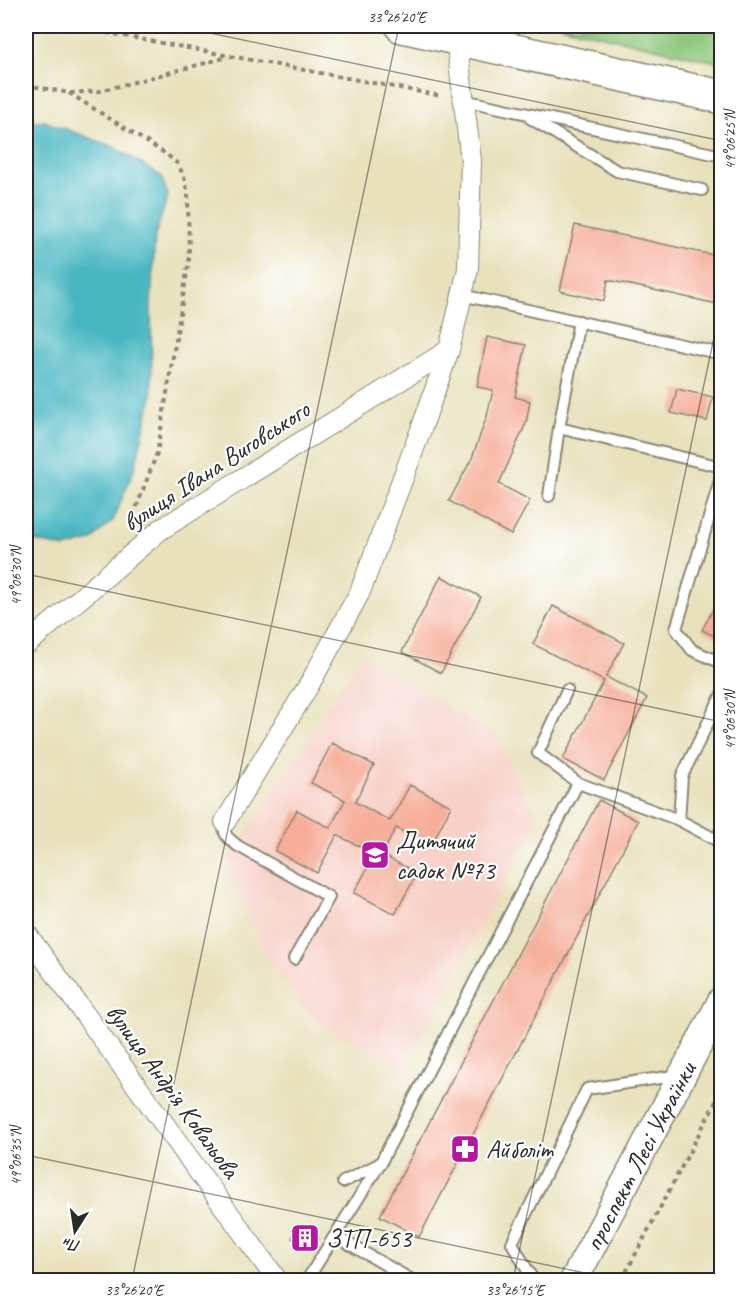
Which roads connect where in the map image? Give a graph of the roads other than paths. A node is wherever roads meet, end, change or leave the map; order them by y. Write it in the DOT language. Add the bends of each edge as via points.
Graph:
graph roads {
  1 [pos="402,26"];
  2 [pos="455,32"];
  3 [pos="722,97"];
  4 [pos="463,100"];
  5 [pos="522,113"];
  6 [pos="722,156"];
  7 [pos="702,190"];
  8 [pos="462,295"];
  9 [pos="579,321"];
  10 [pos="449,350"];
  11 [pos="722,354"];
  12 [pos="559,428"];
  13 [pos="722,467"];
  14 [pos="722,474"];
  15 [pos="549,496"];
  16 [pos="26,645"];
  17 [pos="722,663"];
  18 [pos="567,690"];
  19 [pos="722,694"];
  20 [pos="578,783"];
  21 [pos="679,820"];
  22 [pos="225,822"];
  23 [pos="722,828"];
  24 [pos="719,841"];
  25 [pos="26,933"];
  26 [pos="294,959"];
  27 [pos="722,1000"];
  28 [pos="683,1074"];
  29 [pos="381,1162"];
  30 [pos="343,1182"];
  31 [pos="334,1236"];
  32 [pos="277,1281"];
  33 [pos="307,1281"];
  34 [pos="412,1281"];
  35 [pos="532,1281"];
  36 [pos="574,1281"];
  1 -- 2 [label="highway"];
  2 -- 3 [label="highway"];
  2 -- 4 [label="street"];
  4 -- 5 [label="lane"];
  4 -- 8 [label="street" via="471,160 468,269"];
  5 -- 6 [label="lane"];
  5 -- 7 [label="lane" via="617,171"];
  8 -- 9 [label="lane"];
  8 -- 10 [label="street"];
  9 -- 11 [label="lane"];
  9 -- 12 [label="lane"];
  10 -- 16 [label="street, вулиця Івана Виговського" via="160,530"];
  10 -- 22 [label="street" via="360,592 309,686"];
  12 -- 13 [label="lane"];
  12 -- 15 [label="lane"];
  14 -- 17 [label="lane" via="676,629 692,650"];
  18 -- 20 [label="lane" via="538,753"];
  19 -- 21 [label="lane" via="682,776"];
  20 -- 21 [label="lane"];
  20 -- 29 [label="lane"];
  21 -- 24 [label="lane"];
  22 -- 26 [label="lane" via="226,836 238,846 329,897"];
  23 -- 24 [label="lane"];
  25 -- 32 [label="street, вулиця Андрія Ковальова"];
  27 -- 28 [label="street, проспект Лесі Українки"];
  28 -- 35 [label="lane" via="587,1089 512,1243"];
  28 -- 36 [label="street, проспект Лесі Українки"];
  29 -- 30 [label="lane"];
  29 -- 31 [label="lane"];
  31 -- 33 [label="lane"];
  31 -- 34 [label="lane"];
}
